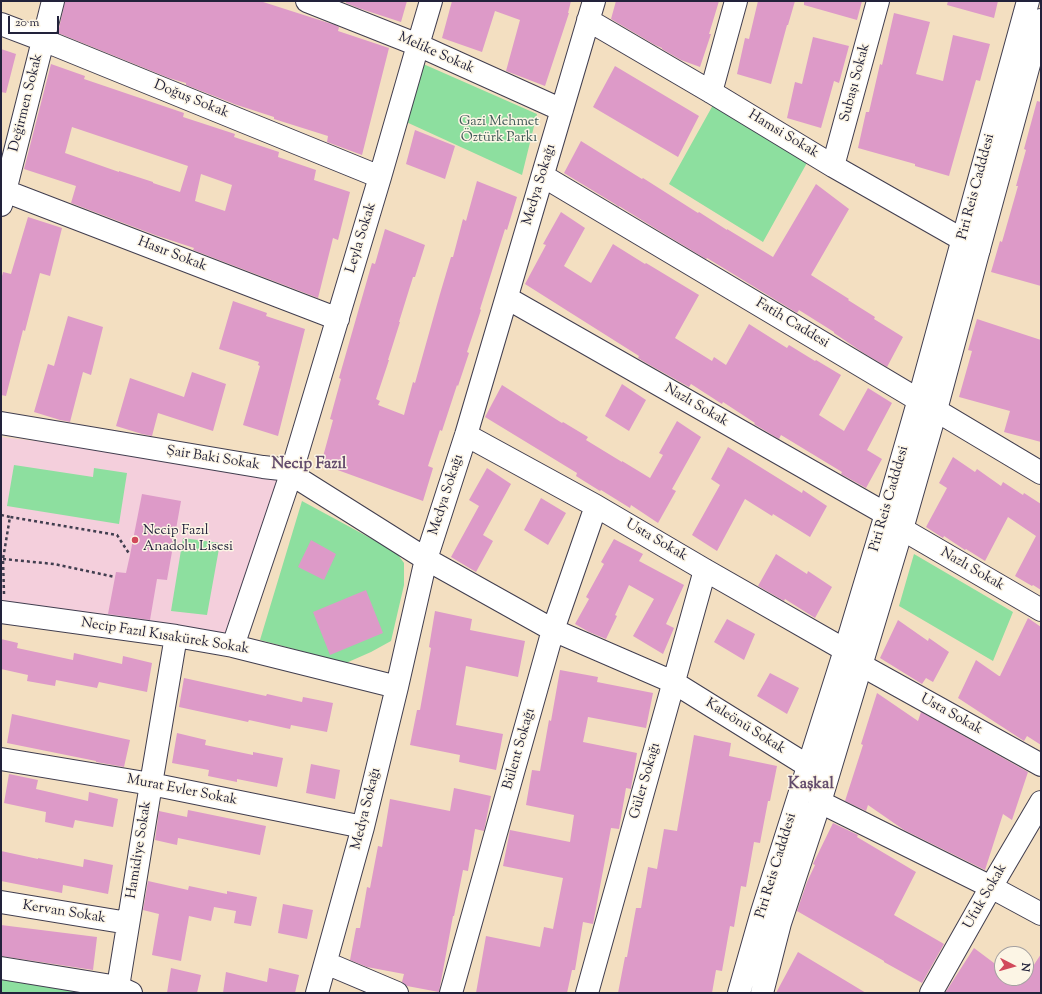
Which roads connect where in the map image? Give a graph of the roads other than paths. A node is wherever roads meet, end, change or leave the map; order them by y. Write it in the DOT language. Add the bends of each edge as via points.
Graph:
graph roads {
  1 [pos="53,1"];
  2 [pos="307,1"];
  3 [pos="431,1"];
  4 [pos="736,1"];
  5 [pos="878,1"];
  6 [pos="1028,1"];
  7 [pos="591,11"];
  8 [pos="1041,20"];
  9 [pos="1,24"];
  10 [pos="43,40"];
  11 [pos="418,45"];
  12 [pos="711,92"];
  13 [pos="562,110"];
  14 [pos="833,166"];
  15 [pos="543,176"];
  16 [pos="380,177"];
  17 [pos="3,198"];
  18 [pos="970,244"];
  19 [pos="507,298"];
  20 [pos="338,319"];
  21 [pos="928,405"];
  22 [pos="1,423"];
  23 [pos="466,435"];
  24 [pos="1041,473"];
  25 [pos="291,474"];
  26 [pos="596,506"];
  27 [pos="886,514"];
  28 [pos="902,529"];
  29 [pos="426,558"];
  30 [pos="704,570"];
  31 [pos="1041,610"];
  32 [pos="2,612"];
  33 [pos="553,630"];
  34 [pos="176,636"];
  35 [pos="233,646"];
  36 [pos="845,650"];
  37 [pos="861,665"];
  38 [pos="673,682"];
  39 [pos="397,687"];
  40 [pos="1,759"];
  41 [pos="1041,765"];
  42 [pos="808,766"];
  43 [pos="151,784"];
  44 [pos="820,802"];
  45 [pos="1041,802"];
  46 [pos="363,827"];
  47 [pos="991,887"];
  48 [pos="1,902"];
  49 [pos="1041,914"];
  50 [pos="128,923"];
  51 [pos="326,963"];
  52 [pos="1,968"];
  53 [pos="122,991"];
  54 [pos="317,993"];
  55 [pos="397,993"];
  56 [pos="451,993"];
  57 [pos="587,993"];
  58 [pos="739,993"];
  59 [pos="762,993"];
  60 [pos="931,993"];
  1 -- 10 [label="street, Değirmen Sokak"];
  2 -- 11 [label="street, Melike Sokak"];
  3 -- 11 [label="street, Leyla Sokak"];
  4 -- 12 [label="street"];
  5 -- 14 [label="street, Subaşı Sokak"];
  6 -- 18 [label="street, Piri Reis Cadddesi"];
  7 -- 12 [label="street, Hamsi Sokak"];
  7 -- 13 [label="street, Medya Sokağı"];
  8 -- 18 [label="street, Piri Reis Cadddesi"];
  9 -- 10 [label="street, Doğuş Sokak"];
  10 -- 16 [label="street, Doğuş Sokak"];
  10 -- 17 [label="street, Değirmen Sokak"];
  11 -- 13 [label="street, Melike Sokak"];
  11 -- 16 [label="street, Leyla Sokak"];
  12 -- 14 [label="street, Hamsi Sokak"];
  13 -- 15 [label="street, Medya Sokağı"];
  14 -- 18 [label="street, Hamsi Sokak"];
  15 -- 19 [label="street, Medya Sokağı"];
  15 -- 21 [label="street, Fatih Caddesi"];
  16 -- 20 [label="street, Leyla Sokak"];
  17 -- 20 [label="street, Hasır Sokak"];
  18 -- 21 [label="street, Piri Reis Cadddesi"];
  19 -- 23 [label="street, Medya Sokağı"];
  19 -- 27 [label="street, Nazlı Sokak"];
  20 -- 25 [label="street, Leyla Sokak"];
  21 -- 24 [label="street, Fatih Caddesi"];
  21 -- 27 [label="street, Piri Reis Cadddesi"];
  21 -- 28 [label="street, Piri Reis Cadddesi"];
  22 -- 25 [label="street, Şair Baki Sokak" via="281,469"];
  23 -- 26 [label="street, Usta Sokak"];
  23 -- 29 [label="street, Medya Sokağı"];
  25 -- 29 [label="street, Şair Baki Sokak"];
  25 -- 35 [label="street, Leyla Sokak"];
  26 -- 30 [label="street, Usta Sokak"];
  26 -- 33 [label="street, Bülent Sokağı"];
  27 -- 36 [label="street, Piri Reis Cadddesi"];
  28 -- 31 [label="street, Nazlı Sokak"];
  28 -- 37 [label="street, Piri Reis Cadddesi"];
  29 -- 33 [label="street, Kaleönü Sokak"];
  29 -- 39 [label="street, Medya Sokağı"];
  30 -- 36 [label="street, Usta Sokak"];
  30 -- 38 [label="street, Güler Sokağı"];
  32 -- 34 [label="street, Necip Fazıl Kısakürek Sokak"];
  33 -- 38 [label="street, Kaleönü Sokak"];
  33 -- 56 [label="street, Bülent Sokağı"];
  34 -- 35 [label="street, Necip Fazıl Kısakürek Sokak"];
  34 -- 43 [label="street, Hamidiye Sokak"];
  35 -- 39 [label="street, Necip Fazıl Kısakürek Sokak"];
  36 -- 42 [label="street, Piri Reis Cadddesi"];
  37 -- 41 [label="street, Usta Sokak"];
  37 -- 44 [label="street, Piri Reis Cadddesi"];
  38 -- 42 [label="street, Kaleönü Sokak"];
  38 -- 57 [label="street, Güler Sokağı"];
  39 -- 46 [label="street, Medya Sokağı"];
  40 -- 43 [label="street, Murat Evler Sokak"];
  42 -- 44 [label="street"];
  42 -- 58 [label="street, Piri Reis Cadddesi"];
  43 -- 46 [label="street, Murat Evler Sokak"];
  43 -- 50 [label="street, Hamidiye Sokak"];
  44 -- 47 [label="street"];
  44 -- 59 [label="street, Piri Reis Cadddesi" via="780,923"];
  45 -- 47 [label="street, Ufuk Sokak"];
  46 -- 51 [label="street, Medya Sokağı"];
  47 -- 49 [label="street"];
  47 -- 60 [label="street, Ufuk Sokak"];
  48 -- 50 [label="street, Kervan Sokak"];
  50 -- 53 [label="street, Hamidiye Sokak"];
  51 -- 54 [label="street, Medya Sokağı"];
  51 -- 55 [label="street"];
  52 -- 53 [label="street"];
}
